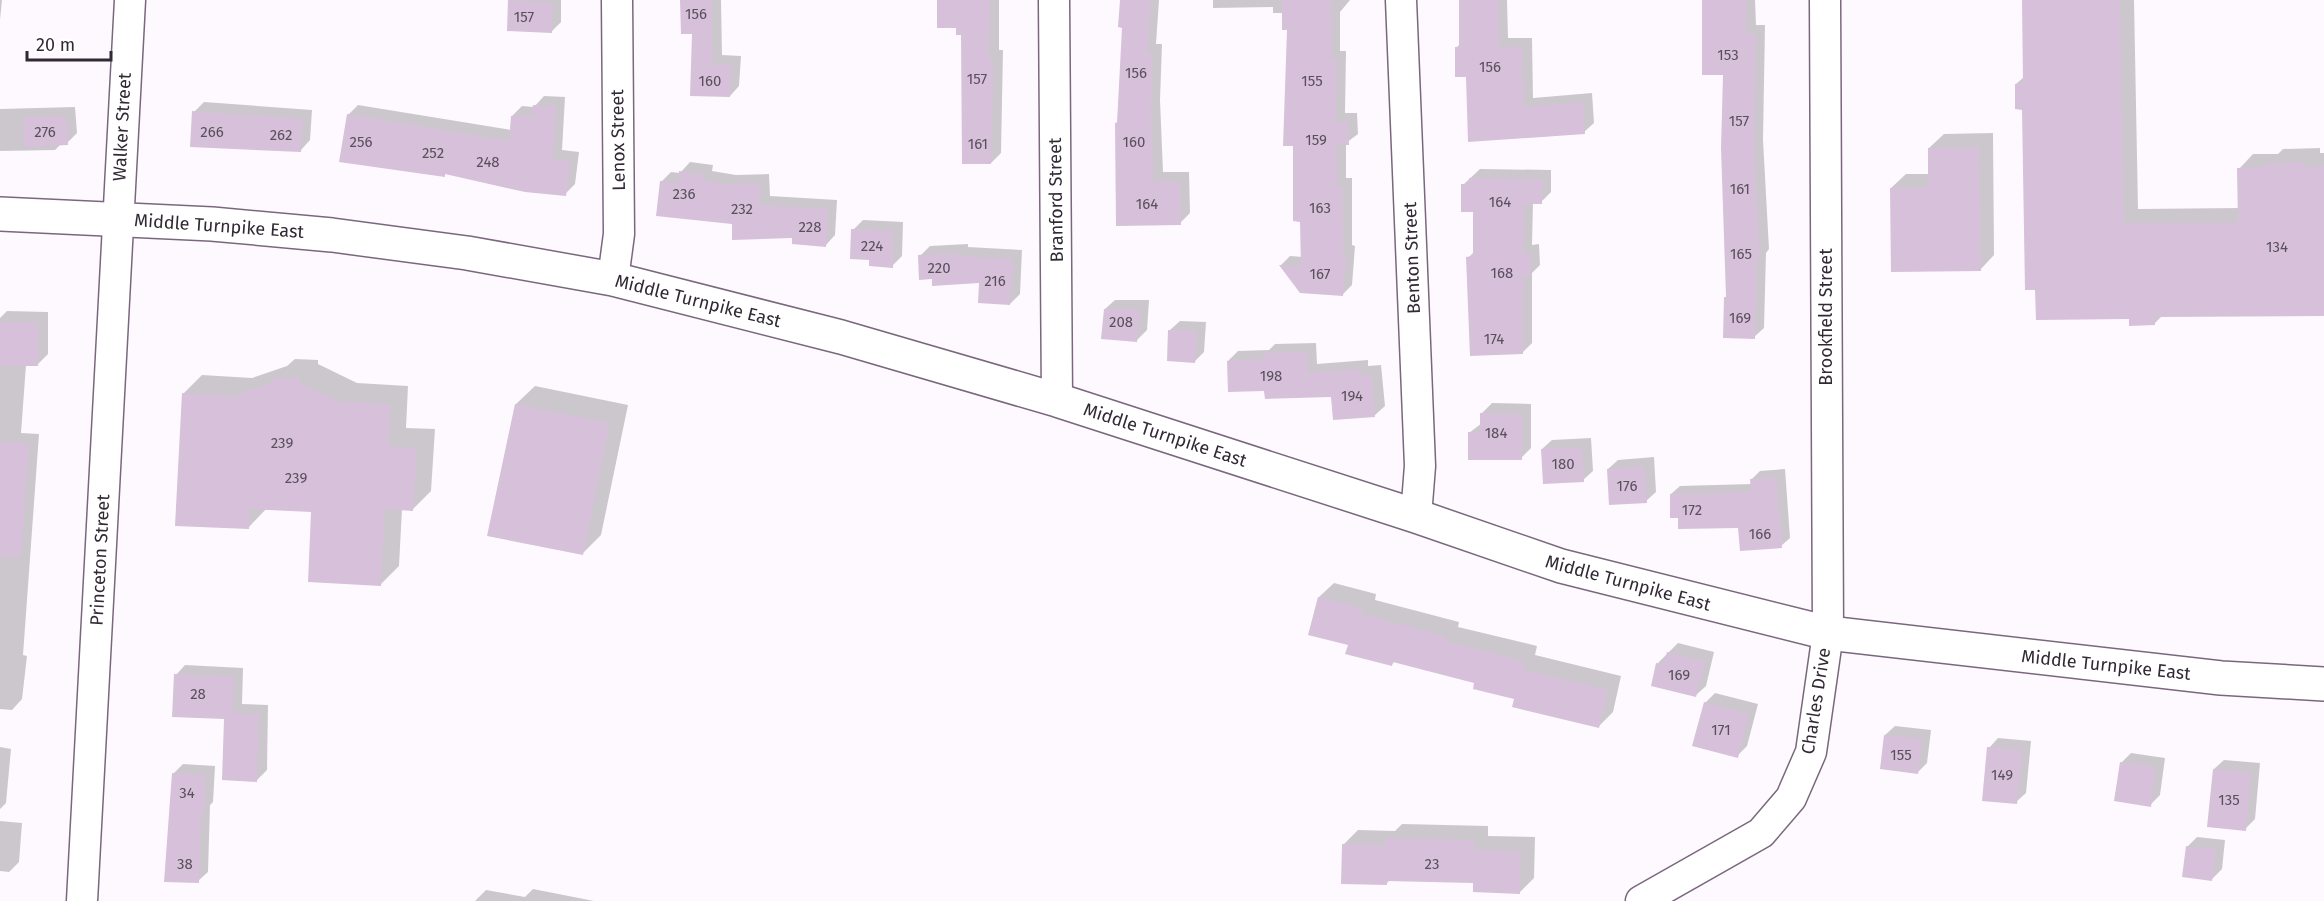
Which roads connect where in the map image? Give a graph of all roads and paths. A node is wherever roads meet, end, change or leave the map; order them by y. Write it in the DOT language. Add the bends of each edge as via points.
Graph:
graph roads {
  1 [pos="130,0"];
  2 [pos="617,0"];
  3 [pos="1054,0"];
  4 [pos="1401,0"];
  5 [pos="1825,0"];
  6 [pos="0,214"];
  7 [pos="118,219"];
  8 [pos="613,279"];
  9 [pos="1056,400"];
  10 [pos="1416,516"];
  11 [pos="1828,633"];
  12 [pos="2324,684"];
  13 [pos="82,901"];
  14 [pos="1641,901"];
  1 -- 7 [label="street, Walker Street"];
  2 -- 8 [label="street, Lenox Street" via="619,234"];
  3 -- 9 [label="street, Branford Street"];
  4 -- 10 [label="street, Benton Street" via="1420,466"];
  5 -- 11 [label="street, Brookfield Street"];
  6 -- 7 [label="main road, Middle Turnpike East"];
  7 -- 8 [label="main road, Middle Turnpike East" via="332,234"];
  7 -- 13 [label="street, Princeton Street"];
  8 -- 9 [label="main road, Middle Turnpike East" via="841,337"];
  9 -- 10 [label="main road, Middle Turnpike East"];
  10 -- 11 [label="main road, Middle Turnpike East" via="1561,566"];
  11 -- 12 [label="main road, Middle Turnpike East" via="2221,678"];
  11 -- 14 [label="street, Charles Drive" via="1811,752 1791,798 1761,833"];
}
